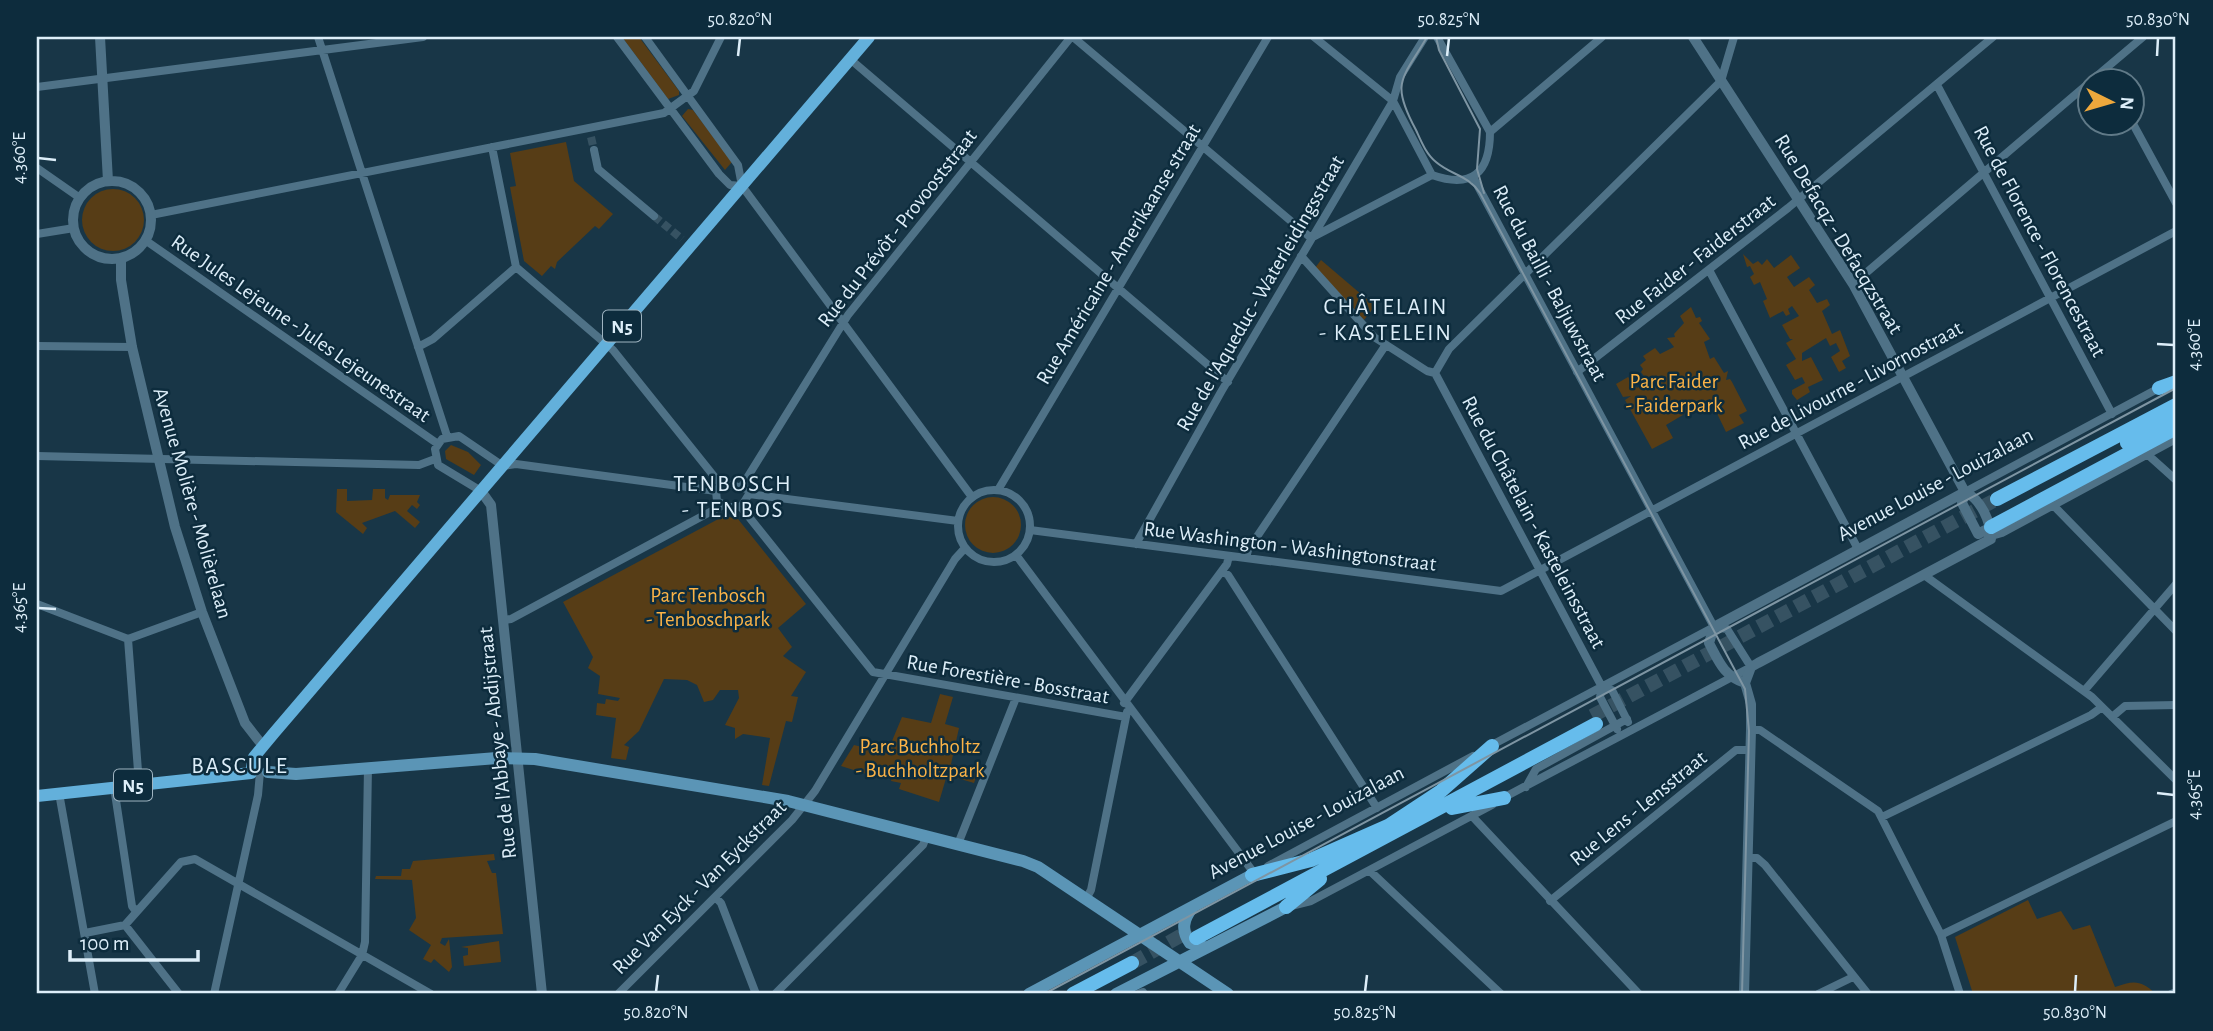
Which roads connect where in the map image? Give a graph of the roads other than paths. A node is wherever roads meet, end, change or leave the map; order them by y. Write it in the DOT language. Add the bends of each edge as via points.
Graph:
graph roads {
  1 [pos="100,37"];
  2 [pos="318,37"];
  3 [pos="423,37"];
  4 [pos="617,37"];
  5 [pos="645,37"];
  6 [pos="721,37"];
  7 [pos="869,37"];
  8 [pos="1072,37"];
  9 [pos="1268,37"];
  10 [pos="1314,37"];
  11 [pos="1424,37"];
  12 [pos="1437,37"];
  13 [pos="1602,37"];
  14 [pos="1693,37"];
  15 [pos="1734,37"];
  16 [pos="1993,37"];
  17 [pos="2143,37"];
  18 [pos="322,50"];
  19 [pos="850,59"];
  20 [pos="2109,66"];
  21 [pos="102,78"];
  22 [pos="1721,81"];
  23 [pos="1937,85"];
  24 [pos="37,87"];
  25 [pos="2076,94"];
  26 [pos="688,96"];
  27 [pos="1393,101"];
  28 [pos="671,108"];
  29 [pos="589,127"];
  30 [pos="1490,132"];
  31 [pos="2140,136"];
  32 [pos="591,137"];
  33 [pos="492,147"];
  34 [pos="1202,147"];
  35 [pos="594,150"];
  36 [pos="971,162"];
  37 [pos="37,168"];
  38 [pos="362,172"];
  39 [pos="1984,174"];
  40 [pos="1432,175"];
  41 [pos="1473,177"];
  42 [pos="108,181"];
  43 [pos="742,186"];
  44 [pos="80,198"];
  45 [pos="1797,200"];
  46 [pos="2176,203"];
  47 [pos="151,215"];
  48 [pos="654,216"];
  49 [pos="74,228"];
  50 [pos="2176,231"];
  51 [pos="37,234"];
  52 [pos="1311,238"];
  53 [pos="145,240"];
  54 [pos="1301,256"];
  55 [pos="121,258"];
  56 [pos="516,267"];
  57 [pos="1709,270"];
  58 [pos="1526,275"];
  59 [pos="1853,284"];
  60 [pos="1117,289"];
  61 [pos="2051,298"];
  62 [pos="843,322"];
  63 [pos="607,344"];
  64 [pos="37,346"];
  65 [pos="1385,346"];
  66 [pos="132,347"];
  67 [pos="418,347"];
  68 [pos="1577,372"];
  69 [pos="1435,373"];
  70 [pos="1902,377"];
  71 [pos="2176,380"];
  72 [pos="1228,382"];
  73 [pos="2159,388"];
  74 [pos="2176,405"];
  75 [pos="2112,414"];
  76 [pos="2176,417"];
  77 [pos="2176,428"];
  78 [pos="1796,434"];
  79 [pos="447,436"];
  80 [pos="2176,439"];
  81 [pos="438,444"];
  82 [pos="2147,454"];
  83 [pos="37,456"];
  84 [pos="157,459"];
  85 [pos="435,459"];
  86 [pos="503,466"];
  87 [pos="2176,480"];
  88 [pos="742,486"];
  89 [pos="719,488"];
  90 [pos="998,490"];
  91 [pos="481,491"];
  92 [pos="1965,492"];
  93 [pos="749,494"];
  94 [pos="972,497"];
  95 [pos="723,505"];
  96 [pos="2053,505"];
  97 [pos="741,507"];
  98 [pos="1651,511"];
  99 [pos="958,522"];
  100 [pos="1030,530"];
  101 [pos="1986,533"];
  102 [pos="1136,544"];
  103 [pos="965,548"];
  104 [pos="1858,549"];
  105 [pos="1016,555"];
  106 [pos="1229,556"];
  107 [pos="1246,558"];
  108 [pos="1222,571"];
  109 [pos="1541,571"];
  110 [pos="1924,575"];
  111 [pos="2176,584"];
  112 [pos="37,604"];
  113 [pos="2154,609"];
  114 [pos="202,612"];
  115 [pos="504,620"];
  116 [pos="1714,627"];
  117 [pos="2176,631"];
  118 [pos="128,639"];
  119 [pos="1751,667"];
  120 [pos="884,675"];
  121 [pos="1731,678"];
  122 [pos="1745,683"];
  123 [pos="1602,687"];
  124 [pos="2084,691"];
  125 [pos="1016,698"];
  126 [pos="1619,703"];
  127 [pos="2176,705"];
  128 [pos="2102,707"];
  129 [pos="1126,710"];
  130 [pos="1607,710"];
  131 [pos="2112,717"];
  132 [pos="1627,719"];
  133 [pos="1615,726"];
  134 [pos="1632,730"];
  135 [pos="1751,730"];
  136 [pos="1620,736"];
  137 [pos="263,746"];
  138 [pos="1492,746"];
  139 [pos="1751,750"];
  140 [pos="516,759"];
  141 [pos="368,767"];
  142 [pos="260,772"];
  143 [pos="2176,780"];
  144 [pos="139,784"];
  145 [pos="114,787"];
  146 [pos="1526,787"];
  147 [pos="60,793"];
  148 [pos="37,796"];
  149 [pos="1504,798"];
  150 [pos="804,804"];
  151 [pos="1377,808"];
  152 [pos="1472,816"];
  153 [pos="1882,817"];
  154 [pos="1421,819"];
  155 [pos="2176,821"];
  156 [pos="1388,826"];
  157 [pos="927,835"];
  158 [pos="958,844"];
  159 [pos="1354,855"];
  160 [pos="1748,858"];
  161 [pos="1370,871"];
  162 [pos="1252,874"];
  163 [pos="239,885"];
  164 [pos="715,897"];
  165 [pos="1086,899"];
  166 [pos="1550,901"];
  167 [pos="1286,907"];
  168 [pos="1192,908"];
  169 [pos="135,910"];
  170 [pos="125,925"];
  171 [pos="85,933"];
  172 [pos="1140,935"];
  173 [pos="1941,935"];
  174 [pos="1197,938"];
  175 [pos="362,955"];
  176 [pos="1179,962"];
  177 [pos="1853,977"];
  178 [pos="2176,992"];
  179 [pos="95,994"];
  180 [pos="179,994"];
  181 [pos="214,994"];
  182 [pos="338,994"];
  183 [pos="431,994"];
  184 [pos="542,994"];
  185 [pos="618,994"];
  186 [pos="756,994"];
  187 [pos="775,994"];
  188 [pos="1029,994"];
  189 [pos="1073,994"];
  190 [pos="1091,994"];
  191 [pos="1116,994"];
  192 [pos="1228,994"];
  193 [pos="1501,994"];
  194 [pos="1639,994"];
  195 [pos="1744,994"];
  196 [pos="1818,994"];
  197 [pos="1868,994"];
  198 [pos="1960,994"];
  199 [pos="2171,994"];
  1 -- 21 [label="street"];
  2 -- 18 [label="street"];
  3 -- 18 [label="street"];
  4 -- 28 [label="street"];
  5 -- 26 [label="street"];
  6 -- 26 [label="street"];
  7 -- 19 [label="main road, N5"];
  8 -- 34 [label="street"];
  8 -- 36 [label="street, Rue du Prévôt - Provooststraat"];
  9 -- 34 [label="street, Rue Américaine - Amerikaanse straat"];
  10 -- 27 [label="street"];
  11 -- 27 [label="street, Rue de l'Aqueduc - Waterleidingsstraat" via="1400,77"];
  12 -- 30 [label="street"];
  13 -- 30 [label="street"];
  14 -- 22 [label="street, Rue Defacqz - Defacqzstraat"];
  15 -- 22 [label="street"];
  16 -- 23 [label="street, Rue Faider - Faiderstraat"];
  17 -- 20 [label="street"];
  18 -- 21 [label="street"];
  18 -- 38 [label="street"];
  19 -- 36 [label="street"];
  19 -- 43 [label="main road, N5"];
  21 -- 24 [label="street"];
  21 -- 42 [label="street"];
  22 -- 45 [label="street, Rue Defacqz - Defacqzstraat"];
  22 -- 58 [label="street"];
  23 -- 39 [label="street, Rue de Florence - Florencestraat"];
  23 -- 45 [label="street, Rue Faider - Faiderstraat"];
  25 -- 39 [label="street"];
  26 -- 28 [label="street"];
  26 -- 43 [label="street" via="738,164"];
  27 -- 40 [label="street"];
  27 -- 52 [label="street, Rue de l'Aqueduc - Waterleidingsstraat"];
  28 -- 29 [label="street"];
  28 -- 43 [label="street" via="721,177 730,185"];
  29 -- 32 [label="street"];
  29 -- 33 [label="street"];
  30 -- 41 [label="street" via="1488,159"];
  31 -- 46 [label="street"];
  33 -- 38 [label="street"];
  33 -- 56 [label="street"];
  34 -- 52 [label="street"];
  34 -- 60 [label="street, Rue Américaine - Amerikaanse straat"];
  35 -- 48 [label="street" via="598,169"];
  36 -- 60 [label="street"];
  36 -- 62 [label="street, Rue du Prévôt - Provooststraat"];
  37 -- 44 [label="street"];
  38 -- 47 [label="street"];
  38 -- 67 [label="street"];
  39 -- 59 [label="street"];
  39 -- 61 [label="street, Rue de Florence - Florencestraat"];
  40 -- 41 [label="street" via="1458,181"];
  40 -- 52 [label="street"];
  41 -- 58 [label="street, Rue du Bailli - Baljuwstraat"];
  42 -- 44 [label="street"];
  42 -- 47 [label="street" via="139,191"];
  43 -- 62 [label="street"];
  43 -- 63 [label="main road, N5" via="686,243"];
  44 -- 49 [label="street"];
  45 -- 57 [label="street, Rue Faider - Faiderstraat"];
  45 -- 59 [label="street, Rue Defacqz - Defacqzstraat"];
  47 -- 53 [label="street"];
  49 -- 51 [label="street"];
  49 -- 55 [label="street" via="81,243 94,254"];
  50 -- 61 [label="street, Rue de Livourne - Livornostraat"];
  52 -- 54 [label="street, Rue de l'Aqueduc - Waterleidingsstraat"];
  53 -- 55 [label="street"];
  53 -- 81 [label="street, Rue Jules Lejeune - Jules Lejeunestraat"];
  54 -- 65 [label="street"];
  54 -- 72 [label="street, Rue de l'Aqueduc - Waterleidingsstraat"];
  55 -- 66 [label="street, Avenue Molière - Molièrelaan"];
  56 -- 63 [label="street"];
  56 -- 67 [label="street"];
  57 -- 68 [label="street, Rue Faider - Faiderstraat"];
  57 -- 78 [label="street"];
  58 -- 68 [label="street, Rue du Bailli - Baljuwstraat"];
  58 -- 69 [label="street" via="1449,349"];
  59 -- 70 [label="street, Rue Defacqz - Defacqzstraat"];
  60 -- 72 [label="street"];
  60 -- 90 [label="street, Rue Américaine - Amerikaanse straat"];
  61 -- 70 [label="street, Rue de Livourne - Livornostraat"];
  61 -- 75 [label="street, Rue de Florence - Florencestraat"];
  62 -- 88 [label="street, Rue du Prévôt - Provooststraat"];
  62 -- 94 [label="street"];
  63 -- 86 [label="main road, N5"];
  63 -- 89 [label="street"];
  64 -- 66 [label="street"];
  65 -- 69 [label="street"];
  65 -- 107 [label="street"];
  66 -- 84 [label="street, Avenue Molière - Molièrelaan"];
  67 -- 79 [label="street"];
  68 -- 98 [label="street, Rue du Bailli - Baljuwstraat"];
  69 -- 109 [label="street, Rue du Châtelain - Kasteleinsstraat"];
  70 -- 78 [label="street, Rue de Livourne - Livornostraat"];
  70 -- 92 [label="street, Rue Defacqz - Defacqzstraat"];
  71 -- 73 [label="highway"];
  72 -- 102 [label="street, Rue de l'Aqueduc - Waterleidingsstraat"];
  73 -- 75 [label="street, Avenue Louise - Louizalaan"];
  74 -- 76 [label="highway, Avenue Louise - Louizalaan" via="1999,504"];
  75 -- 92 [label="street, Avenue Louise - Louizalaan"];
  77 -- 101 [label="highway"];
  78 -- 98 [label="street, Rue de Livourne - Livornostraat"];
  78 -- 104 [label="street"];
  79 -- 81 [label="street"];
  79 -- 86 [label="street" via="459,436"];
  80 -- 82 [label="street, Avenue Louise - Louizalaan"];
  81 -- 85 [label="street"];
  82 -- 87 [label="street"];
  82 -- 96 [label="street, Avenue Louise - Louizalaan"];
  83 -- 84 [label="street"];
  84 -- 85 [label="street" via="419,465"];
  84 -- 114 [label="street, Avenue Molière - Molièrelaan"];
  85 -- 91 [label="street"];
  86 -- 89 [label="street"];
  86 -- 91 [label="main road, N5"];
  88 -- 89 [label="street"];
  88 -- 93 [label="street"];
  89 -- 95 [label="street" via="717,501"];
  90 -- 94 [label="street"];
  90 -- 100 [label="street" via="1020,500"];
  91 -- 115 [label="street, Rue de l'Abbaye - Abdijstraat" via="491,505"];
  91 -- 137 [label="main road, N5"];
  92 -- 101 [label="street, Rue Defacqz - Defacqzstraat" via="1975,497"];
  92 -- 104 [label="street, Avenue Louise - Louizalaan"];
  93 -- 97 [label="street"];
  93 -- 99 [label="street"];
  94 -- 99 [label="street"];
  95 -- 97 [label="street"];
  95 -- 115 [label="street"];
  96 -- 101 [label="street, Avenue Louise - Louizalaan"];
  96 -- 113 [label="street"];
  97 -- 120 [label="street" via="873,672"];
  98 -- 109 [label="street, Rue de Livourne - Livornostraat"];
  98 -- 116 [label="street, Rue du Bailli - Baljuwstraat"];
  99 -- 103 [label="street"];
  100 -- 102 [label="street, Rue Washington - Washingtonstraat"];
  100 -- 105 [label="street"];
  101 -- 110 [label="street, Avenue Louise - Louizalaan"];
  102 -- 106 [label="street, Rue Washington - Washingtonstraat"];
  103 -- 105 [label="street" via="988,562"];
  103 -- 120 [label="street"];
  104 -- 116 [label="street, Avenue Louise - Louizalaan"];
  105 -- 129 [label="street"];
  106 -- 107 [label="street, Rue Washington - Washingtonstraat"];
  106 -- 108 [label="street"];
  107 -- 109 [label="street, Rue Washington - Washingtonstraat" via="1501,591"];
  108 -- 129 [label="street"];
  108 -- 151 [label="street"];
  109 -- 123 [label="street, Rue du Châtelain - Kasteleinsstraat"];
  110 -- 119 [label="street, Avenue Louise - Louizalaan"];
  110 -- 124 [label="street"];
  111 -- 113 [label="street"];
  112 -- 118 [label="street"];
  113 -- 117 [label="street"];
  113 -- 124 [label="street"];
  114 -- 118 [label="street"];
  114 -- 137 [label="street, Avenue Molière - Molièrelaan" via="247,729"];
  115 -- 140 [label="street, Rue de l'Abbaye - Abdijstraat"];
  116 -- 119 [label="street" via="1727,629"];
  116 -- 121 [label="street" via="1709,643"];
  116 -- 123 [label="street, Avenue Louise - Louizalaan"];
  118 -- 144 [label="street"];
  119 -- 121 [label="street, Avenue Louise - Louizalaan"];
  119 -- 122 [label="street"];
  120 -- 125 [label="street, Rue Forestière - Bosstraat"];
  120 -- 150 [label="street"];
  121 -- 122 [label="street"];
  121 -- 134 [label="street, Avenue Louise - Louizalaan"];
  122 -- 135 [label="street"];
  123 -- 126 [label="street" via="1612,690"];
  123 -- 130 [label="street" via="1600,697"];
  123 -- 138 [label="street, Avenue Louise - Louizalaan"];
  124 -- 128 [label="street"];
  125 -- 129 [label="street, Rue Forestière - Bosstraat"];
  125 -- 158 [label="street"];
  126 -- 130 [label="street"];
  126 -- 132 [label="street"];
  127 -- 131 [label="street" via="2125,706"];
  128 -- 131 [label="street"];
  128 -- 153 [label="street"];
  129 -- 162 [label="street"];
  129 -- 165 [label="street"];
  130 -- 133 [label="street"];
  131 -- 143 [label="street"];
  132 -- 133 [label="street, Avenue Louise - Louizalaan"];
  132 -- 134 [label="street"];
  133 -- 136 [label="street"];
  133 -- 146 [label="street, Avenue Louise - Louizalaan" via="1536,769"];
  134 -- 136 [label="street, Avenue Louise - Louizalaan"];
  135 -- 139 [label="street"];
  135 -- 153 [label="street" via="1765,733"];
  136 -- 146 [label="street, Avenue Louise - Louizalaan"];
  137 -- 142 [label="main road, N5" via="254,757"];
  138 -- 151 [label="street, Avenue Louise - Louizalaan"];
  138 -- 156 [label="highway" via="1441,791"];
  139 -- 160 [label="street"];
  139 -- 166 [label="street, Rue Lens - Lensstraat" via="1736,750"];
  140 -- 141 [label="main road"];
  140 -- 150 [label="main road" via="622,772"];
  140 -- 184 [label="street, Rue de l'Abbaye - Abdijstraat"];
  141 -- 142 [label="main road"];
  141 -- 175 [label="street"];
  142 -- 144 [label="main road, N5"];
  142 -- 163 [label="street"];
  144 -- 145 [label="main road, N5"];
  145 -- 147 [label="main road, N5"];
  145 -- 169 [label="street"];
  146 -- 149 [label="street, Avenue Louise - Louizalaan"];
  147 -- 148 [label="main road, N5"];
  147 -- 171 [label="street"];
  149 -- 152 [label="street, Avenue Louise - Louizalaan"];
  149 -- 154 [label="highway"];
  150 -- 157 [label="main road"];
  150 -- 164 [label="street, Rue Van Eyck - Van Eyckstraat"];
  151 -- 162 [label="street, Avenue Louise - Louizalaan"];
  152 -- 161 [label="street, Avenue Louise - Louizalaan"];
  152 -- 166 [label="street"];
  153 -- 173 [label="street"];
  154 -- 156 [label="highway, Avenue Louise - Louizalaan" via="1594,720"];
  154 -- 159 [label="highway, Avenue Louise - Louizalaan"];
  155 -- 173 [label="street"];
  156 -- 162 [label="highway" via="1311,860"];
  156 -- 174 [label="highway, Avenue Louise - Louizalaan"];
  157 -- 158 [label="main road"];
  157 -- 187 [label="street" via="923,845"];
  158 -- 165 [label="main road" via="1038,867"];
  159 -- 167 [label="highway"];
  159 -- 174 [label="highway, Avenue Louise - Louizalaan"];
  160 -- 177 [label="street" via="1765,865"];
  160 -- 195 [label="street"];
  161 -- 167 [label="street, Avenue Louise - Louizalaan" via="1307,903"];
  161 -- 193 [label="street"];
  162 -- 168 [label="main road, Avenue Louise - Louizalaan"];
  163 -- 169 [label="street" via="195,859 185,859"];
  163 -- 175 [label="street"];
  163 -- 181 [label="street"];
  164 -- 185 [label="street, Rue Van Eyck - Van Eyckstraat"];
  164 -- 186 [label="street"];
  165 -- 172 [label="main road"];
  166 -- 194 [label="street"];
  167 -- 174 [label="main road, Avenue Louise - Louizalaan"];
  168 -- 172 [label="main road, Avenue Louise - Louizalaan"];
  168 -- 174 [label="main road" via="1185,919 1185,932 1190,943"];
  169 -- 170 [label="street"];
  170 -- 171 [label="street"];
  170 -- 180 [label="street"];
  171 -- 179 [label="street"];
  172 -- 176 [label="main road"];
  172 -- 188 [label="main road, Avenue Louise - Louizalaan"];
  173 -- 198 [label="street"];
  174 -- 176 [label="main road, Avenue Louise - Louizalaan"];
  175 -- 182 [label="street"];
  175 -- 183 [label="street"];
  176 -- 191 [label="main road, Avenue Louise - Louizalaan"];
  176 -- 192 [label="main road"];
  177 -- 196 [label="street"];
  177 -- 197 [label="street"];
  178 -- 199 [label="street"];
  189 -- 190 [label="highway" via="1134,966"];
}
